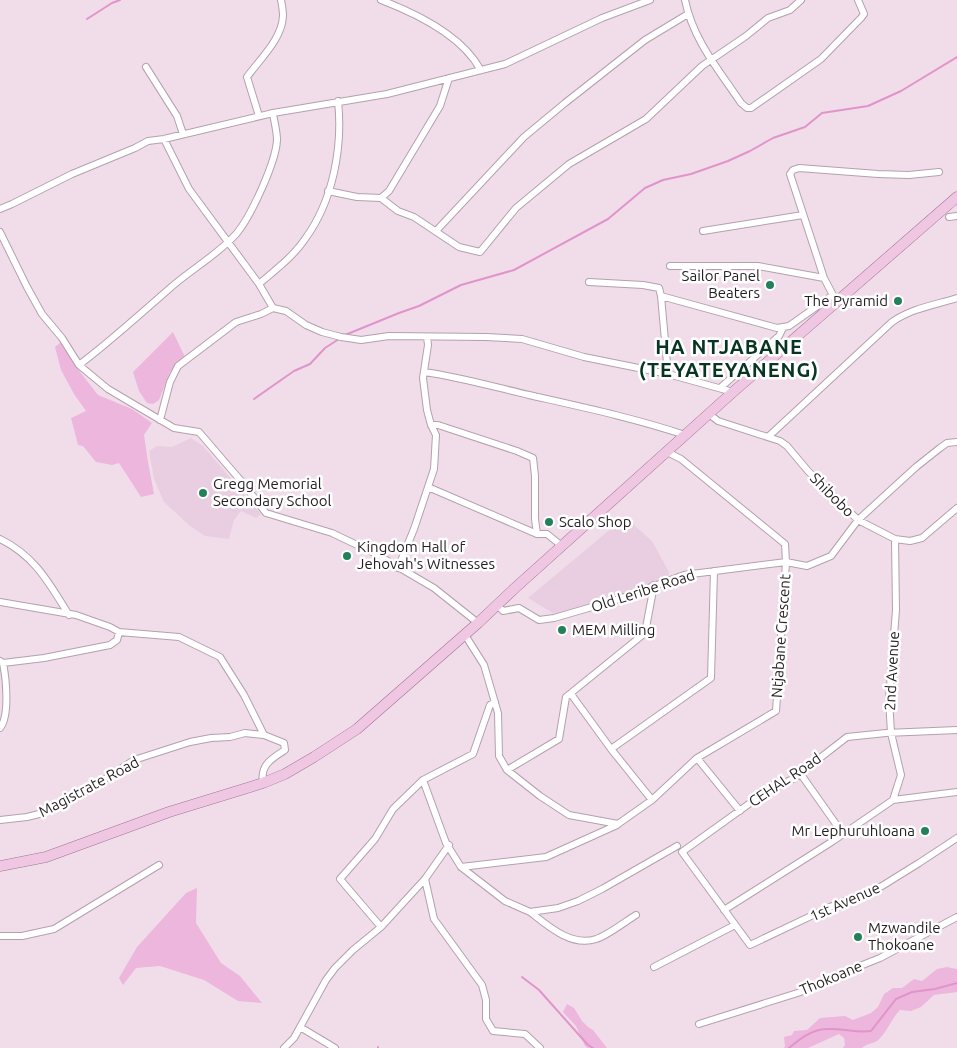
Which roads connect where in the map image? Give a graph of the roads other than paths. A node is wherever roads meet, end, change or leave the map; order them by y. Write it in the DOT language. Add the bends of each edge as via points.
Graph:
graph roads {
  1 [pos="281,0"];
  2 [pos="381,0"];
  3 [pos="650,0"];
  4 [pos="685,0"];
  5 [pos="802,0"];
  6 [pos="858,0"];
  7 [pos="688,14"];
  8 [pos="711,60"];
  9 [pos="146,66"];
  10 [pos="480,69"];
  11 [pos="448,78"];
  12 [pos="338,101"];
  13 [pos="273,113"];
  14 [pos="259,116"];
  15 [pos="183,134"];
  16 [pos="164,139"];
  17 [pos="939,172"];
  18 [pos="328,191"];
  19 [pos="957,197"];
  20 [pos="381,198"];
  21 [pos="0,209"];
  22 [pos="803,215"];
  23 [pos="957,216"];
  24 [pos="950,217"];
  25 [pos="436,231"];
  26 [pos="703,231"];
  27 [pos="0,232"];
  28 [pos="227,242"];
  29 [pos="670,266"];
  30 [pos="824,278"];
  31 [pos="589,282"];
  32 [pos="259,284"];
  33 [pos="661,296"];
  34 [pos="835,298"];
  35 [pos="957,298"];
  36 [pos="273,308"];
  37 [pos="783,328"];
  38 [pos="427,337"];
  39 [pos="79,365"];
  40 [pos="424,372"];
  41 [pos="668,374"];
  42 [pos="720,388"];
  43 [pos="733,392"];
  44 [pos="709,414"];
  45 [pos="160,420"];
  46 [pos="431,426"];
  47 [pos="685,435"];
  48 [pos="768,437"];
  49 [pos="957,442"];
  50 [pos="667,452"];
  51 [pos="428,487"];
  52 [pos="957,508"];
  53 [pos="858,520"];
  54 [pos="537,534"];
  55 [pos="0,539"];
  56 [pos="895,539"];
  57 [pos="562,546"];
  58 [pos="786,562"];
  59 [pos="398,568"];
  60 [pos="714,571"];
  61 [pos="654,585"];
  62 [pos="0,602"];
  63 [pos="497,606"];
  64 [pos="69,614"];
  65 [pos="478,623"];
  66 [pos="119,632"];
  67 [pos="465,635"];
  68 [pos="2,662"];
  69 [pos="571,694"];
  70 [pos="494,702"];
  71 [pos="0,728"];
  72 [pos="957,730"];
  73 [pos="891,733"];
  74 [pos="264,735"];
  75 [pos="612,749"];
  76 [pos="697,758"];
  77 [pos="507,770"];
  78 [pos="800,773"];
  79 [pos="423,780"];
  80 [pos="262,783"];
  81 [pos="957,792"];
  82 [pos="652,800"];
  83 [pos="893,800"];
  84 [pos="740,810"];
  85 [pos="0,820"];
  86 [pos="618,824"];
  87 [pos="844,834"];
  88 [pos="957,838"];
  89 [pos="449,845"];
  90 [pos="677,846"];
  91 [pos="682,852"];
  92 [pos="159,865"];
  93 [pos="0,866"];
  94 [pos="461,866"];
  95 [pos="425,879"];
  96 [pos="724,910"];
  97 [pos="530,912"];
  98 [pos="636,915"];
  99 [pos="957,917"];
  100 [pos="735,925"];
  101 [pos="381,927"];
  102 [pos="0,936"];
  103 [pos="654,966"];
  104 [pos="699,1024"];
  105 [pos="300,1027"];
  106 [pos="284,1048"];
  107 [pos="336,1048"];
  108 [pos="540,1048"];
  1 -- 14 [label="street" via="283,17 279,31 268,52 247,77"];
  2 -- 10 [label="street" via="454,38"];
  3 -- 10 [label="street" via="602,18 505,64"];
  4 -- 7 [label="street"];
  5 -- 8 [label="street" via="790,10 768,18"];
  6 -- 8 [label="street" via="864,14 839,41 821,59 751,108 741,102"];
  7 -- 8 [label="street"];
  7 -- 25 [label="street" via="645,40 524,137"];
  8 -- 25 [label="street" via="646,119 569,164 529,197 505,220 480,252 460,247"];
  9 -- 15 [label="street" via="177,116"];
  10 -- 11 [label="street"];
  11 -- 12 [label="street" via="387,94"];
  11 -- 20 [label="street" via="440,106 389,191"];
  12 -- 13 [label="street"];
  12 -- 18 [label="street" via="338,161"];
  13 -- 14 [label="street"];
  13 -- 28 [label="street" via="277,139 265,182 237,233"];
  14 -- 15 [label="street"];
  15 -- 16 [label="street"];
  16 -- 21 [label="street" via="148,141"];
  16 -- 28 [label="street" via="189,189"];
  17 -- 22 [label="street" via="918,175 796,169 790,174"];
  18 -- 20 [label="street"];
  18 -- 32 [label="street" via="319,217 306,239"];
  19 -- 34 [label="main road"];
  20 -- 25 [label="street"];
  22 -- 26 [label="street"];
  22 -- 30 [label="street"];
  23 -- 24 [label="street"];
  27 -- 39 [label="street" via="42,314"];
  28 -- 32 [label="street"];
  28 -- 39 [label="street"];
  29 -- 30 [label="street" via="758,266"];
  30 -- 34 [label="street"];
  31 -- 33 [label="street" via="659,288"];
  32 -- 36 [label="street"];
  33 -- 37 [label="street"];
  33 -- 41 [label="street"];
  34 -- 37 [label="street"];
  34 -- 43 [label="main road"];
  35 -- 48 [label="street" via="914,309 892,322"];
  36 -- 38 [label="street" via="286,311 322,332 341,337 361,340 389,336"];
  36 -- 45 [label="street" via="236,322 178,366 170,382"];
  37 -- 42 [label="street" via="779,336"];
  38 -- 40 [label="street"];
  38 -- 41 [label="street" via="522,339 584,357"];
  39 -- 45 [label="street" via="108,389"];
  40 -- 46 [label="street" via="423,391"];
  40 -- 47 [label="street" via="605,411"];
  41 -- 42 [label="street"];
  42 -- 43 [label="street"];
  43 -- 44 [label="main road"];
  44 -- 47 [label="main road"];
  44 -- 48 [label="street, Shibobo" via="718,421"];
  45 -- 59 [label="street" via="174,428 199,432 266,513 332,534"];
  46 -- 51 [label="street" via="436,435 434,469"];
  46 -- 54 [label="street" via="438,425 533,458"];
  47 -- 50 [label="main road"];
  48 -- 53 [label="street, Shibobo" via="787,446"];
  49 -- 53 [label="street, Old Leribe Road" via="947,443 916,467"];
  50 -- 57 [label="main road"];
  50 -- 58 [label="street, Ntjabane Crescent" via="786,544"];
  51 -- 54 [label="street"];
  51 -- 59 [label="street"];
  52 -- 56 [label="street, Shibobo" via="922,538 910,541"];
  53 -- 56 [label="street, Shibobo"];
  53 -- 58 [label="street, Old Leribe Road" via="831,556 807,566"];
  54 -- 57 [label="street" via="547,534"];
  55 -- 64 [label="street" via="28,556"];
  56 -- 73 [label="street, 2nd Avenue" via="896,610 889,699"];
  57 -- 63 [label="main road"];
  58 -- 60 [label="street, Old Leribe Road"];
  58 -- 76 [label="street, Ntjabane Crescent" via="776,711"];
  59 -- 65 [label="street" via="434,588"];
  60 -- 61 [label="street, Old Leribe Road" via="684,575"];
  60 -- 75 [label="street" via="711,678"];
  61 -- 63 [label="street, Old Leribe Road" via="554,618 538,620 519,608 503,611"];
  61 -- 69 [label="street" via="645,633"];
  62 -- 64 [label="street"];
  63 -- 65 [label="main road"];
  64 -- 66 [label="street"];
  65 -- 67 [label="main road"];
  66 -- 68 [label="street" via="118,640 110,645 44,658"];
  66 -- 74 [label="street" via="180,637 220,657"];
  67 -- 70 [label="street" via="484,664"];
  67 -- 80 [label="main road" via="358,729 285,774"];
  68 -- 71 [label="street" via="6,675 7,712"];
  69 -- 75 [label="street"];
  69 -- 77 [label="street" via="566,697 560,739"];
  70 -- 77 [label="street" via="498,713 499,756"];
  70 -- 79 [label="street" via="490,705 473,754"];
  72 -- 73 [label="street, CEHAL Road"];
  73 -- 78 [label="street, CEHAL Road" via="847,737"];
  73 -- 83 [label="street, 2nd Avenue" via="902,775"];
  74 -- 80 [label="street" via="284,743 285,750 266,765"];
  74 -- 85 [label="street, Magistrate Road" via="245,733 190,742 134,760 82,794 43,813"];
  75 -- 82 [label="street"];
  76 -- 82 [label="street, Ntjabane Crescent"];
  76 -- 84 [label="street"];
  77 -- 86 [label="street" via="569,815"];
  78 -- 84 [label="street, CEHAL Road"];
  78 -- 87 [label="street"];
  79 -- 89 [label="street"];
  79 -- 101 [label="street" via="393,809 375,839 340,879"];
  80 -- 93 [label="main road" via="46,856"];
  81 -- 83 [label="street"];
  82 -- 86 [label="street, Ntjabane Crescent"];
  83 -- 87 [label="street"];
  84 -- 91 [label="street, CEHAL Road"];
  86 -- 94 [label="street, Ntjabane Crescent" via="546,857"];
  87 -- 96 [label="street"];
  88 -- 100 [label="street, 1st Avenue" via="882,886 750,945"];
  89 -- 94 [label="street"];
  89 -- 95 [label="street"];
  90 -- 97 [label="street" via="578,901"];
  91 -- 96 [label="street, 1st Avenue"];
  92 -- 102 [label="street" via="54,929 22,936"];
  94 -- 97 [label="street" via="505,900"];
  95 -- 101 [label="street"];
  95 -- 108 [label="street" via="434,919 482,985 486,1019 493,1031 525,1034"];
  96 -- 100 [label="street, 1st Avenue"];
  97 -- 98 [label="street" via="560,934 580,940 596,939"];
  99 -- 104 [label="street, Thokoane" via="880,958 807,990"];
  100 -- 103 [label="street"];
  101 -- 105 [label="street" via="335,968"];
  105 -- 106 [label="street"];
  105 -- 107 [label="street"];
}
